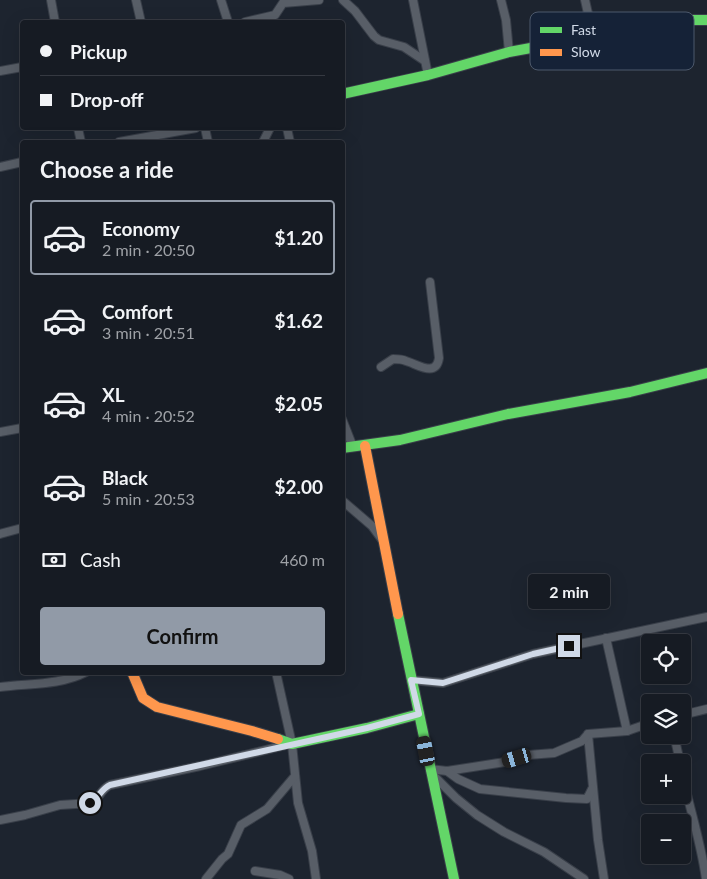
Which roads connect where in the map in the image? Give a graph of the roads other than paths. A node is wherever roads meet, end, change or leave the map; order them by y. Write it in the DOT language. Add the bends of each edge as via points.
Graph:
graph roads {
  1 [pos="51,0"];
  2 [pos="136,0"];
  3 [pos="221,0"];
  4 [pos="319,0"];
  5 [pos="343,0"];
  6 [pos="413,0"];
  7 [pos="501,0"];
  8 [pos="276,19"];
  9 [pos="55,20"];
  10 [pos="141,20"];
  11 [pos="227,20"];
  12 [pos="694,20"];
  13 [pos="707,20"];
  14 [pos="530,48"];
  15 [pos="509,52"];
  16 [pos="425,60"];
  17 [pos="20,67"];
  18 [pos="0,71"];
  19 [pos="428,75"];
  20 [pos="345,93"];
  21 [pos="165,130"];
  22 [pos="146,140"];
  23 [pos="20,162"];
  24 [pos="0,166"];
  25 [pos="430,282"];
  26 [pos="381,367"];
  27 [pos="707,373"];
  28 [pos="20,428"];
  29 [pos="0,432"];
  30 [pos="345,434"];
  31 [pos="365,446"];
  32 [pos="348,448"];
  33 [pos="345,503"];
  34 [pos="20,529"];
  35 [pos="0,534"];
  36 [pos="384,543"];
  37 [pos="707,617"];
  38 [pos="606,638"];
  39 [pos="78,675"];
  40 [pos="133,675"];
  41 [pos="277,675"];
  42 [pos="411,680"];
  43 [pos="0,687"];
  44 [pos="707,709"];
  45 [pos="419,714"];
  46 [pos="691,714"];
  47 [pos="641,726"];
  48 [pos="627,731"];
  49 [pos="588,734"];
  50 [pos="292,744"];
  51 [pos="430,771"];
  52 [pos="447,771"];
  53 [pos="295,776"];
  54 [pos="592,790"];
  55 [pos="689,804"];
  56 [pos="0,820"];
  57 [pos="255,871"];
  58 [pos="206,879"];
  59 [pos="289,879"];
  60 [pos="316,879"];
  61 [pos="454,879"];
  62 [pos="584,879"];
  63 [pos="604,879"];
  64 [pos="706,879"];
  1 -- 9 [label="street"];
  2 -- 10 [label="street"];
  3 -- 11 [label="street"];
  4 -- 8 [label="street" via="284,3"];
  5 -- 16 [label="street" via="379,40 404,47"];
  6 -- 16 [label="street"];
  7 -- 15 [label="street"];
  12 -- 13 [label="street"];
  14 -- 15 [label="street"];
  15 -- 19 [label="street"];
  16 -- 19 [label="street"];
  17 -- 18 [label="street"];
  19 -- 20 [label="street"];
  21 -- 22 [label="street"];
  23 -- 24 [label="street"];
  25 -- 26 [label="street" via="438,364 427,369 393,359"];
  27 -- 31 [label="street" via="630,392 508,414"];
  28 -- 29 [label="street"];
  30 -- 32 [label="street"];
  31 -- 32 [label="street"];
  31 -- 36 [label="street"];
  33 -- 36 [label="street" via="372,526"];
  34 -- 35 [label="street"];
  36 -- 42 [label="street"];
  37 -- 38 [label="street"];
  38 -- 42 [label="street" via="533,654 443,683"];
  38 -- 48 [label="street"];
  39 -- 43 [label="street" via="41,684"];
  40 -- 50 [label="street" via="141,696 153,706"];
  41 -- 50 [label="street"];
  42 -- 45 [label="street"];
  44 -- 46 [label="street"];
  45 -- 50 [label="street"];
  45 -- 51 [label="street"];
  47 -- 48 [label="street"];
  48 -- 49 [label="street"];
  49 -- 52 [label="street" via="582,741 554,753"];
  49 -- 54 [label="street"];
  50 -- 53 [label="street"];
  50 -- 56 [label="street" via="110,785 90,803 63,805"];
  51 -- 52 [label="street"];
  51 -- 61 [label="street"];
  51 -- 62 [label="street" via="477,815 544,852"];
  52 -- 54 [label="street" via="480,789 495,792 587,799"];
  53 -- 58 [label="street" via="267,809 241,825 228,854"];
  53 -- 60 [label="street"];
  54 -- 63 [label="street"];
  55 -- 64 [label="street"];
  57 -- 59 [label="street"];
}
